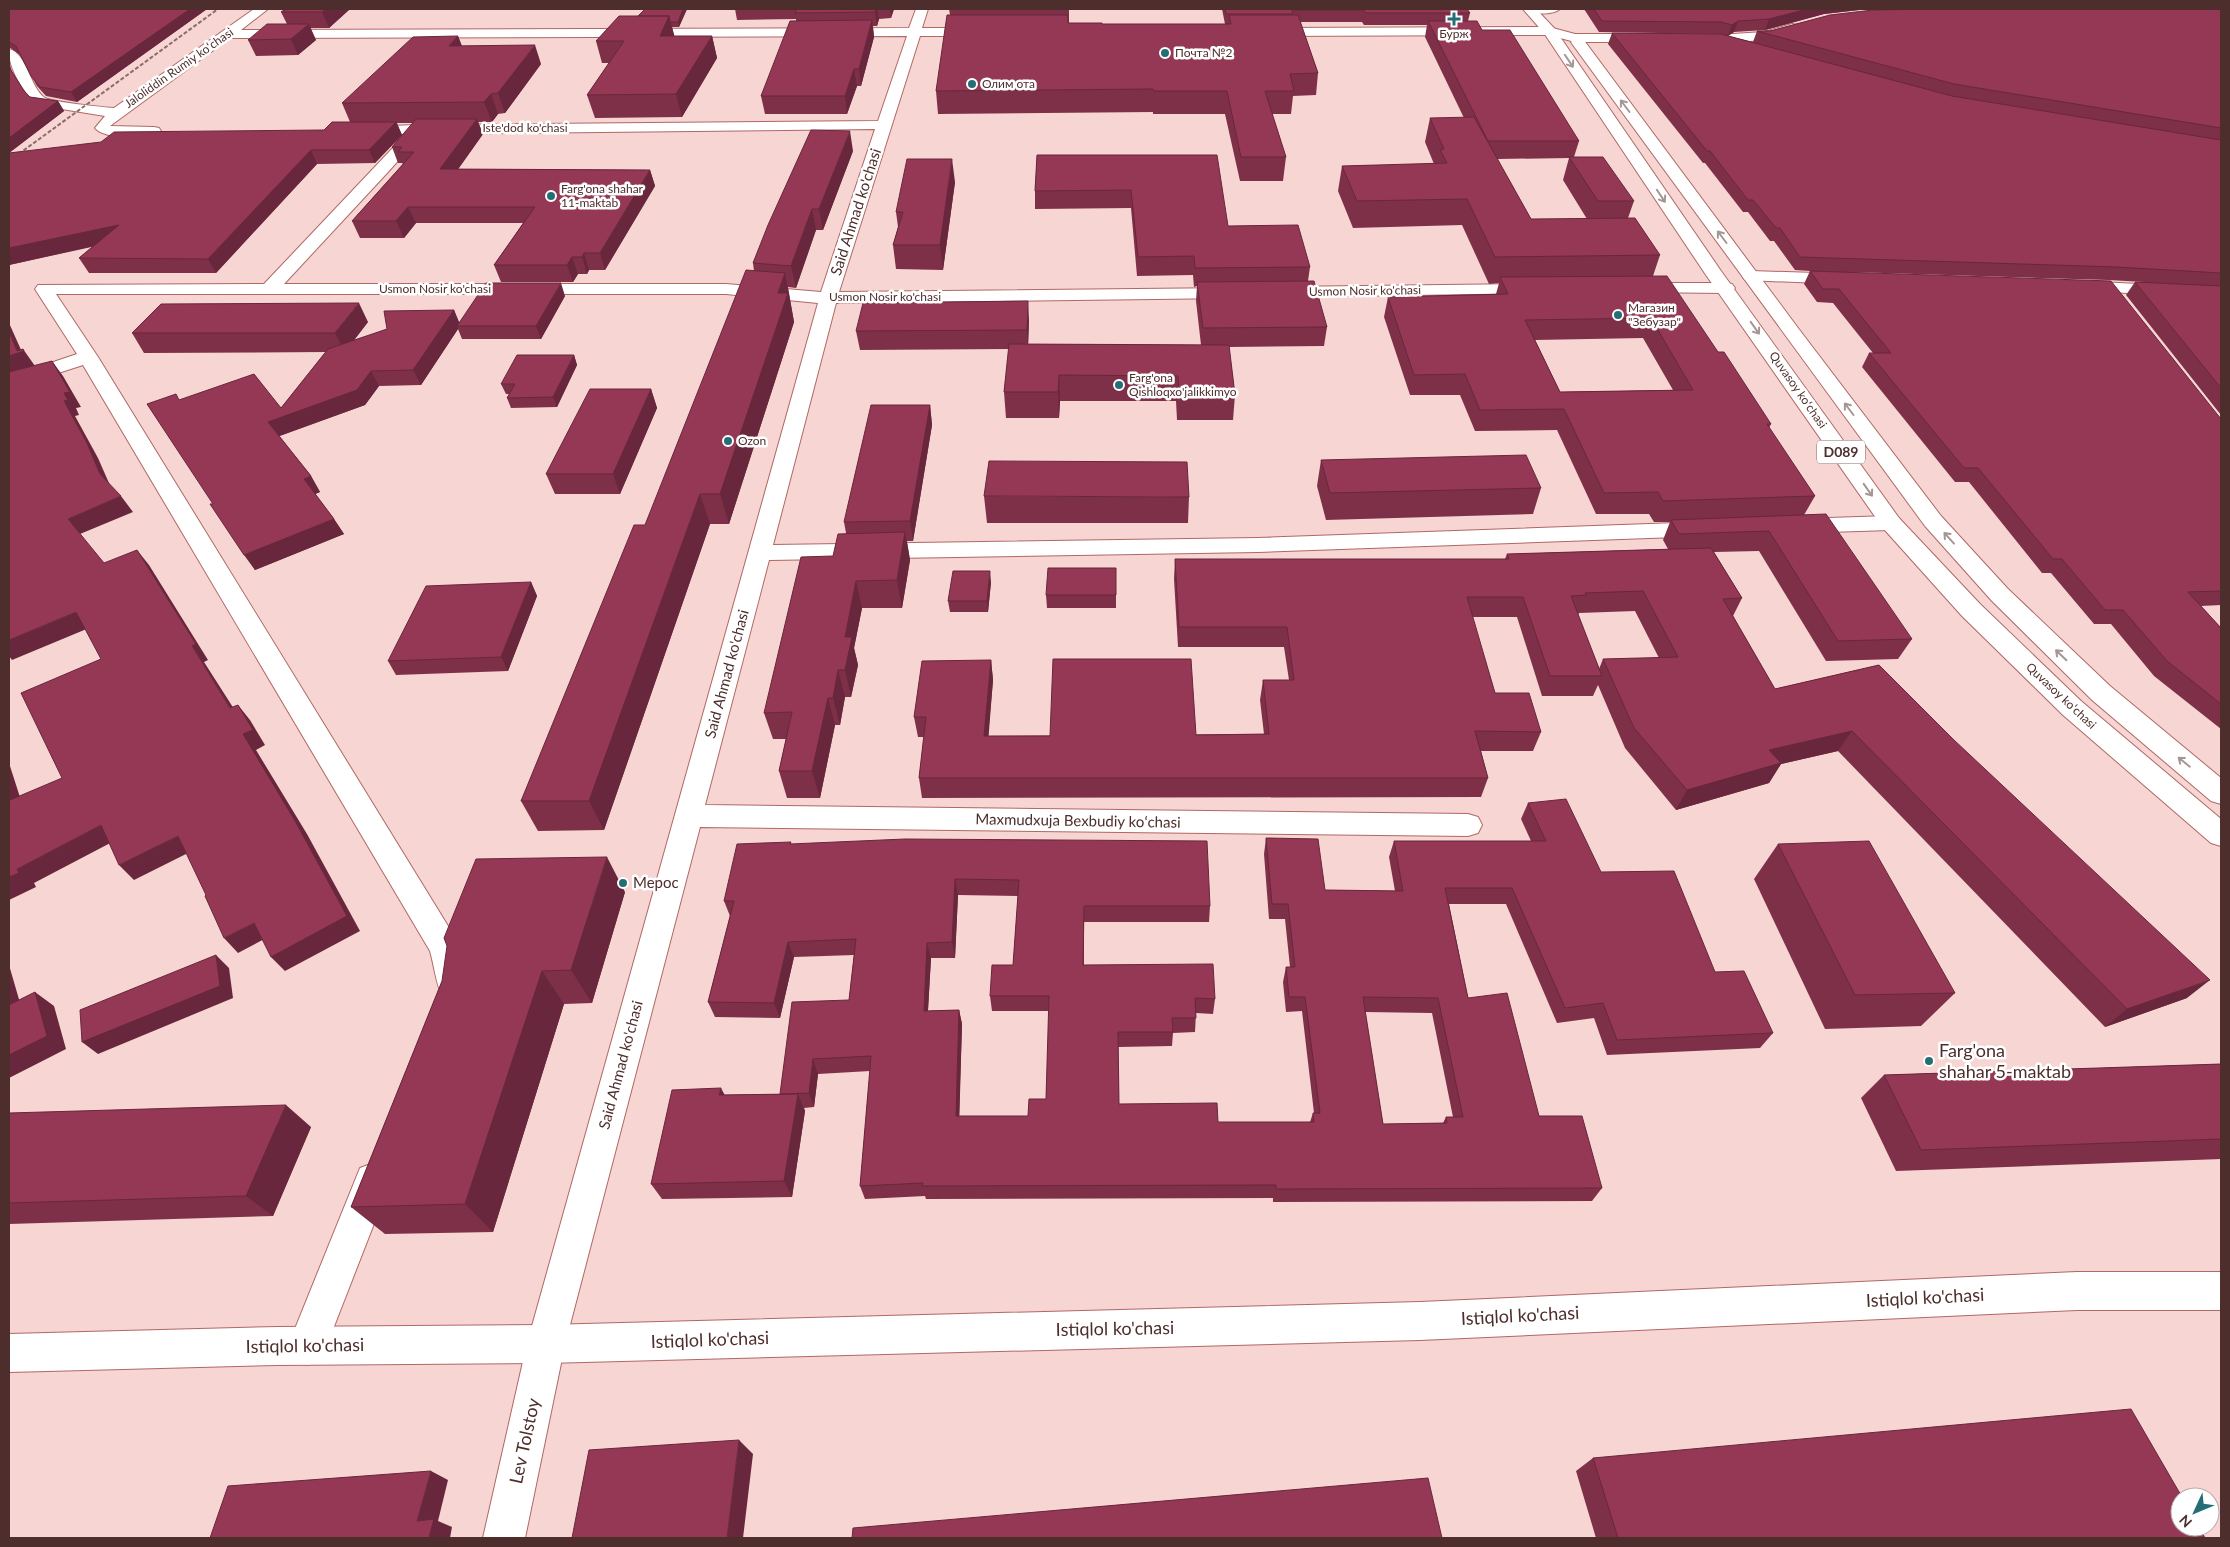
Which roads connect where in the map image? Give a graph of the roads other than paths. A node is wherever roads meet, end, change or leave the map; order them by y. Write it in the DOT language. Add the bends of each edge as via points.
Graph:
graph roads {
  1 [pos="262,9"];
  2 [pos="1530,9"];
  3 [pos="1556,18"];
  4 [pos="918,20"];
  5 [pos="1806,24"];
  6 [pos="992,32"];
  7 [pos="1251,32"];
  8 [pos="228,34"];
  9 [pos="1575,38"];
  10 [pos="1658,38"];
  11 [pos="1754,49"];
  12 [pos="9,53"];
  13 [pos="117,112"];
  14 [pos="885,125"];
  15 [pos="418,129"];
  16 [pos="350,130"];
  17 [pos="165,131"];
  18 [pos="1751,276"];
  19 [pos="1860,279"];
  20 [pos="2059,286"];
  21 [pos="2108,287"];
  22 [pos="270,288"];
  23 [pos="1619,288"];
  24 [pos="1726,288"];
  25 [pos="1551,289"];
  26 [pos="2221,293"];
  27 [pos="828,298"];
  28 [pos="2126,310"];
  29 [pos="88,357"];
  30 [pos="9,383"];
  31 [pos="1891,523"];
  32 [pos="1772,527"];
  33 [pos="1723,529"];
  34 [pos="759,553"];
  35 [pos="2221,792"];
  36 [pos="688,816"];
  37 [pos="1468,826"];
  38 [pos="2221,835"];
  39 [pos="450,1013"];
  40 [pos="384,1153"];
  41 [pos="2221,1291"];
  42 [pos="546,1344"];
  43 [pos="308,1346"];
  44 [pos="9,1353"];
  45 [pos="504,1538"];
  1 -- 8 [label="street, Jaloliddin Rumiy koʻchasi"];
  2 -- 3 [label="street, Quvasoy koʻchasi / D089"];
  3 -- 7 [label="street"];
  3 -- 9 [label="street"];
  3 -- 24 [label="street, Quvasoy koʻchasi / D089, one-way"];
  4 -- 6 [label="street"];
  4 -- 8 [label="street"];
  4 -- 14 [label="street, Said Ahmad ko'chasi"];
  5 -- 11 [label="street" via="1765,36 1712,39"];
  8 -- 13 [label="street, Jaloliddin Rumiy koʻchasi"];
  9 -- 10 [label="street"];
  18 -- 9 [label="street, Quvasoy koʻchasi / D089, one-way"];
  12 -- 13 [label="street" via="42,102"];
  13 -- 17 [label="street, Jaloliddin Rumiy koʻchasi" via="102,128 106,131"];
  14 -- 15 [label="street, Iste'dod ko'chasi"];
  14 -- 27 [label="street, Said Ahmad ko'chasi"];
  15 -- 16 [label="street, Iste'dod ko'chasi"];
  15 -- 22 [label="street"];
  18 -- 19 [label="street"];
  35 -- 18 [label="street, Quvasoy koʻchasi / D089, one-way" via="2101,693 1987,581 1933,521"];
  20 -- 21 [label="street"];
  21 -- 26 [label="street"];
  21 -- 28 [label="street"];
  22 -- 27 [label="street, Usmon Nosir ko'chasi" via="726,289"];
  22 -- 29 [label="street, Usmon Nosir ko'chasi" via="44,289"];
  23 -- 24 [label="street"];
  24 -- 31 [label="street, Quvasoy koʻchasi / D089, one-way"];
  25 -- 27 [label="street, Usmon Nosir ko'chasi"];
  27 -- 34 [label="street, Said Ahmad ko'chasi"];
  29 -- 30 [label="street"];
  29 -- 39 [label="street" via="445,948 454,979"];
  31 -- 32 [label="street"];
  31 -- 38 [label="street, Quvasoy koʻchasi / D089" via="1971,610 2072,708"];
  33 -- 34 [label="street" via="1258,546"];
  34 -- 36 [label="street, Said Ahmad ko'chasi"];
  36 -- 37 [label="street, Maxmudxuja Bexbudiy koʻchasi"];
  36 -- 42 [label="street, Said Ahmad ko'chasi"];
  40 -- 43 [label="street"];
  41 -- 42 [label="street, Istiqlol ko'chasi" via="2077,1291 1420,1321"];
  42 -- 43 [label="street, Istiqlol ko'chasi"];
  42 -- 45 [label="street, Lev Tolstoy"];
  43 -- 44 [label="street, Istiqlol ko'chasi"];
}
